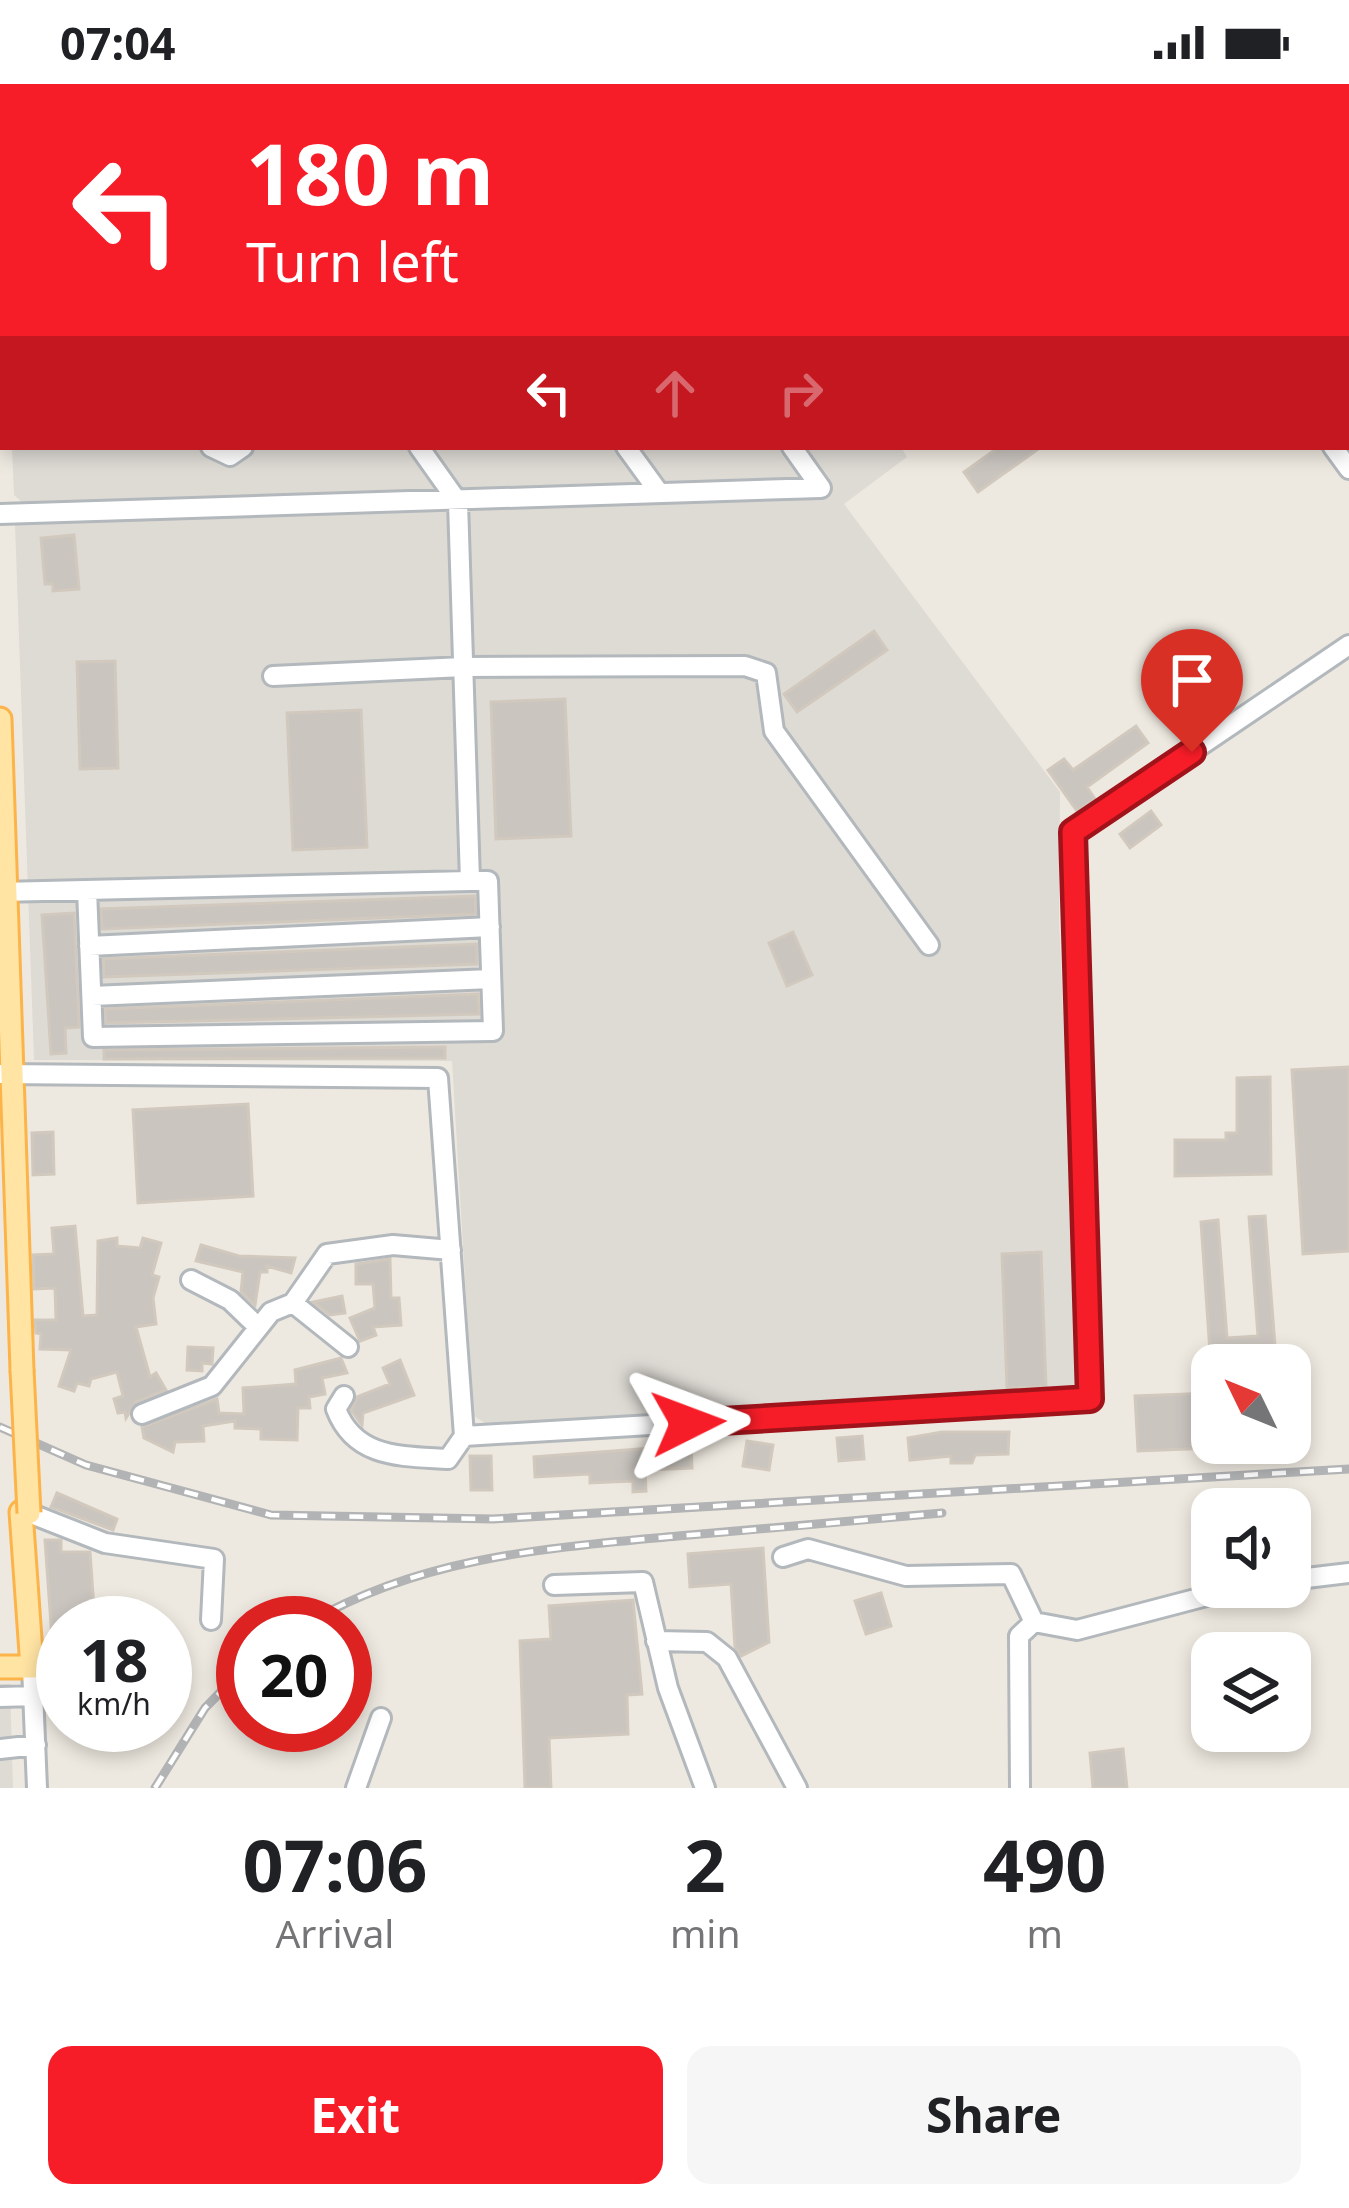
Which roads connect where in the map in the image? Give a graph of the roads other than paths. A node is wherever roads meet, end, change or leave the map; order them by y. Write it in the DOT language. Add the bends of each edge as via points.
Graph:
graph roads {
  1 [pos="421,450"];
  2 [pos="628,450"];
  3 [pos="794,450"];
  4 [pos="658,491"];
  5 [pos="458,502"];
  6 [pos="0,514"];
  7 [pos="1349,645"];
  8 [pos="463,667"];
  9 [pos="273,676"];
  10 [pos="0,719"];
  11 [pos="3,881"];
  12 [pos="470,881"];
  13 [pos="87,890"];
  14 [pos="490,927"];
  15 [pos="0,929"];
  16 [pos="928,945"];
  17 [pos="89,946"];
  18 [pos="491,979"];
  19 [pos="92,996"];
  20 [pos="6,1074"];
  21 [pos="451,1250"];
  22 [pos="190,1280"];
  23 [pos="293,1303"];
  24 [pos="257,1326"];
  25 [pos="348,1347"];
  26 [pos="344,1396"];
  27 [pos="142,1414"];
  28 [pos="464,1436"];
  29 [pos="25,1513"];
  30 [pos="783,1557"];
  31 [pos="1349,1573"];
  32 [pos="1311,1578"];
  33 [pos="554,1585"];
  34 [pos="1191,1600"];
  35 [pos="211,1620"];
  36 [pos="1034,1622"];
  37 [pos="656,1641"];
  38 [pos="0,1667"];
  39 [pos="32,1667"];
  40 [pos="34,1696"];
  41 [pos="0,1697"];
  42 [pos="381,1718"];
  43 [pos="36,1744"];
  44 [pos="0,1750"];
  45 [pos="36,1752"];
  46 [pos="37,1788"];
  47 [pos="356,1788"];
  48 [pos="705,1788"];
  49 [pos="797,1788"];
  50 [pos="1020,1788"];
  1 -- 5 [label="street"];
  2 -- 4 [label="street"];
  3 -- 4 [label="street" via="821,488"];
  4 -- 5 [label="street"];
  5 -- 6 [label="street"];
  5 -- 8 [label="street"];
  7 -- 28 [label="street" via="1073,832 1090,1399"];
  8 -- 9 [label="street"];
  8 -- 12 [label="street"];
  8 -- 16 [label="street" via="745,666 766,673 773,730"];
  10 -- 11 [label="main road"];
  11 -- 13 [label="street"];
  11 -- 20 [label="main road"];
  12 -- 13 [label="street"];
  12 -- 14 [label="street" via="488,881"];
  13 -- 17 [label="street"];
  14 -- 17 [label="street"];
  14 -- 18 [label="street"];
  15 -- 20 [label="main road"];
  17 -- 19 [label="street"];
  18 -- 19 [label="street"];
  18 -- 19 [label="street" via="493,1031 93,1037"];
  20 -- 21 [label="street" via="438,1078"];
  20 -- 29 [label="main road, bridge"];
  21 -- 23 [label="street" via="393,1245 327,1254"];
  21 -- 28 [label="street"];
  22 -- 24 [label="street" via="230,1300"];
  23 -- 24 [label="street"];
  23 -- 25 [label="street"];
  24 -- 27 [label="street" via="212,1386"];
  26 -- 28 [label="street" via="336,1409 342,1424 359,1444 393,1456 448,1459"];
  29 -- 35 [label="street" via="105,1543 214,1559"];
  29 -- 39 [label="main road"];
  30 -- 36 [label="street" via="808,1549 906,1576 1011,1574"];
  31 -- 32 [label="street"];
  33 -- 37 [label="street" via="644,1582"];
  34 -- 36 [label="street" via="1077,1630"];
  36 -- 50 [label="street" via="1019,1636"];
  37 -- 48 [label="street"];
  37 -- 49 [label="street" via="707,1642 727,1658"];
  38 -- 39 [label="main road"];
  39 -- 40 [label="street"];
  40 -- 41 [label="street"];
  40 -- 43 [label="street"];
  42 -- 47 [label="street"];
  43 -- 44 [label="street"];
  45 -- 46 [label="street"];
}
